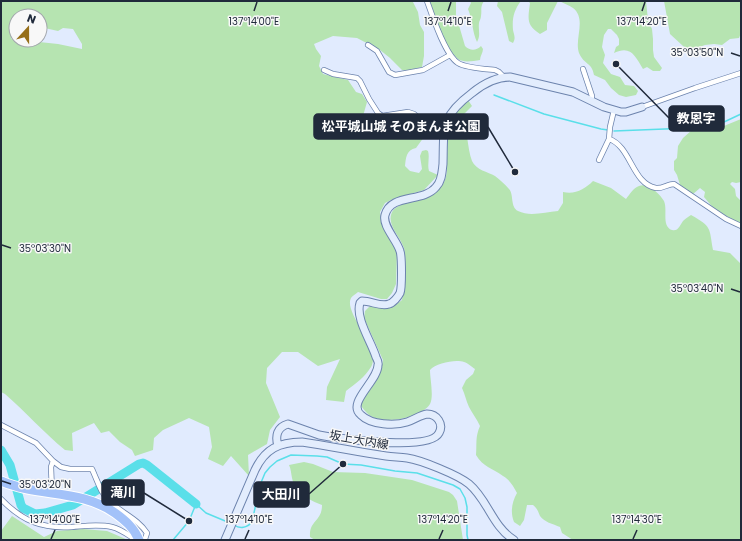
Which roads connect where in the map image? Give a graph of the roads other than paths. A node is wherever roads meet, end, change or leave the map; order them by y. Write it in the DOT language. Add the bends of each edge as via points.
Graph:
graph roads {
  1 [pos="427,1"];
  2 [pos="368,46"];
  3 [pos="450,55"];
  4 [pos="583,69"];
  5 [pos="324,70"];
  6 [pos="741,73"];
  7 [pos="504,77"];
  8 [pos="591,101"];
  9 [pos="642,108"];
  10 [pos="614,110"];
  11 [pos="445,124"];
  12 [pos="610,139"];
  13 [pos="599,160"];
  14 [pos="741,226"];
  15 [pos="1,425"];
  16 [pos="278,446"];
  17 [pos="53,461"];
  18 [pos="1,481"];
  19 [pos="52,492"];
  20 [pos="1,499"];
  21 [pos="136,540"];
  22 [pos="142,540"];
  23 [pos="225,540"];
  24 [pos="514,540"];
  1 -- 3 [label="street"];
  2 -- 3 [label="street" via="377,51 389,72 395,75 423,70"];
  3 -- 7 [label="street" via="464,65 495,70"];
  4 -- 8 [label="street" via="592,96"];
  5 -- 11 [label="street" via="357,78 380,115 408,112 423,122"];
  6 -- 9 [label="street"];
  7 -- 8 [label="street" via="573,92"];
  7 -- 11 [label="street" via="490,81 473,92 458,104"];
  8 -- 10 [label="street"];
  9 -- 10 [label="street" via="626,112"];
  10 -- 12 [label="street"];
  11 -- 16 [label="street" via="442,174 439,183 435,189 422,196 395,202 385,215 386,225 400,252 400,294 392,303 385,305 366,301 360,303 359,316 379,365 356,407 365,418 390,425 407,422 426,414 432,415 438,418 440,432 436,437 421,442 404,443 330,437 288,424 278,430"];
  12 -- 13 [label="street"];
  12 -- 14 [label="street" via="627,154 634,170 648,185 656,188 674,184 726,219"];
  15 -- 17 [label="street" via="36,443"];
  16 -- 23 [label="street, 坂上大内線" via="268,452 258,464"];
  16 -- 24 [label="street, 坂上大内線" via="302,442 407,458 452,474 469,484 496,523"];
  17 -- 19 [label="street"];
  17 -- 22 [label="street" via="70,470 92,469 109,501 143,527 147,533"];
  18 -- 19 [label="highway" via="28,489"];
  19 -- 22 [label="highway" via="105,506 123,519"];
  20 -- 21 [label="street" via="15,512 33,522 61,527 112,527"];
}
